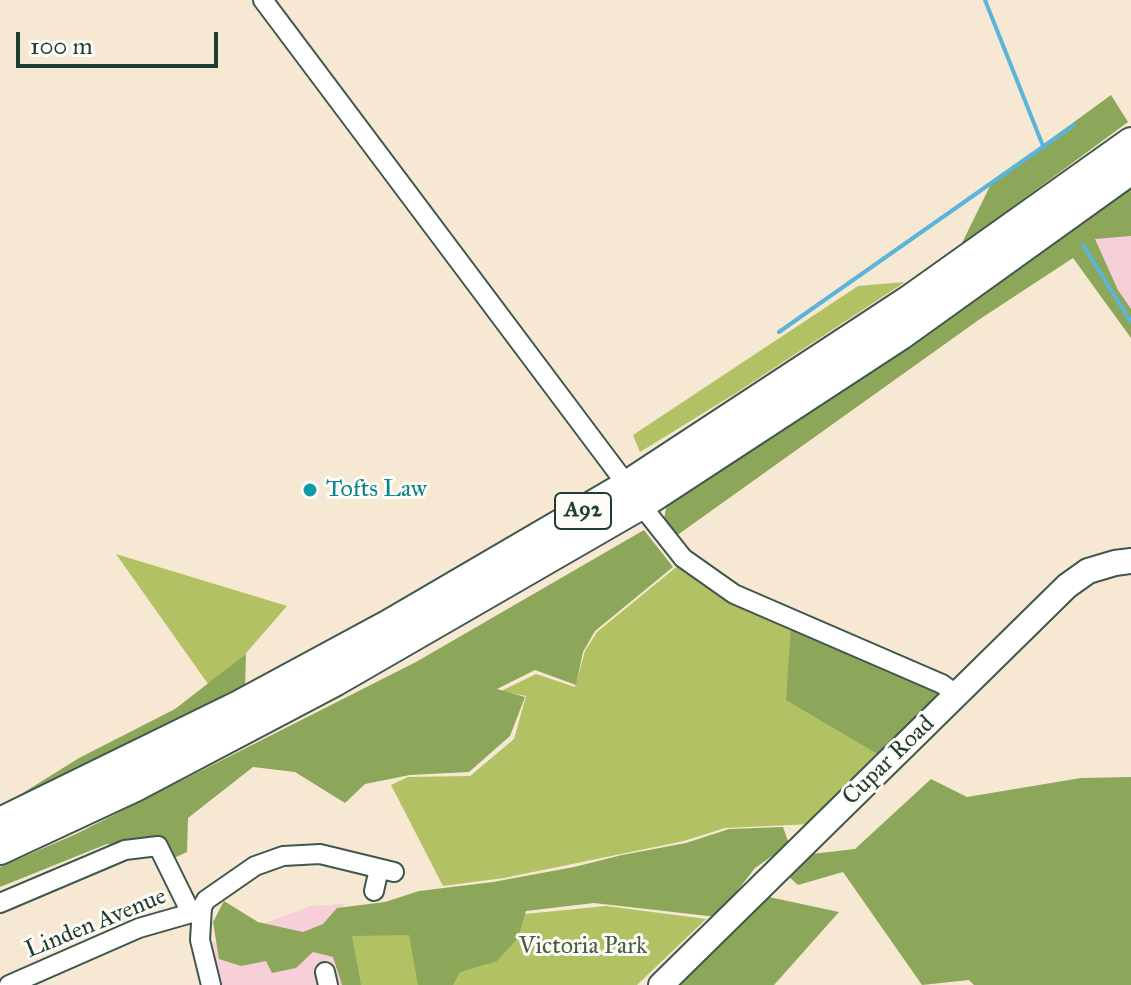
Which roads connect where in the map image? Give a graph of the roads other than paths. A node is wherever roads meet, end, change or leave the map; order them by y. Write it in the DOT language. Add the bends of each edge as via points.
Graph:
graph roads {
  1 [pos="263,0"];
  2 [pos="1131,142"];
  3 [pos="1131,170"];
  4 [pos="634,495"];
  5 [pos="1131,561"];
  6 [pos="957,695"];
  7 [pos="0,822"];
  8 [pos="0,850"];
  9 [pos="374,891"];
  10 [pos="0,903"];
  11 [pos="196,911"];
  12 [pos="9,985"];
  13 [pos="211,985"];
  14 [pos="661,985"];
  1 -- 4 [label="street"];
  2 -- 4 [label="highway, A92"];
  3 -- 4 [label="highway, A92" via="901,335"];
  4 -- 6 [label="street" via="683,558 734,594"];
  4 -- 7 [label="highway, A92" via="267,691"];
  4 -- 8 [label="highway, A92" via="336,681 133,788"];
  5 -- 6 [label="main road, Cupar Road" via="1088,571 1067,586"];
  6 -- 14 [label="main road, Cupar Road"];
  9 -- 11 [label="street" via="386,870 320,854 283,856 255,866"];
  10 -- 11 [label="street" via="125,850 158,846"];
  11 -- 12 [label="street, Linden Avenue" via="139,928"];
  11 -- 13 [label="street"];
}
